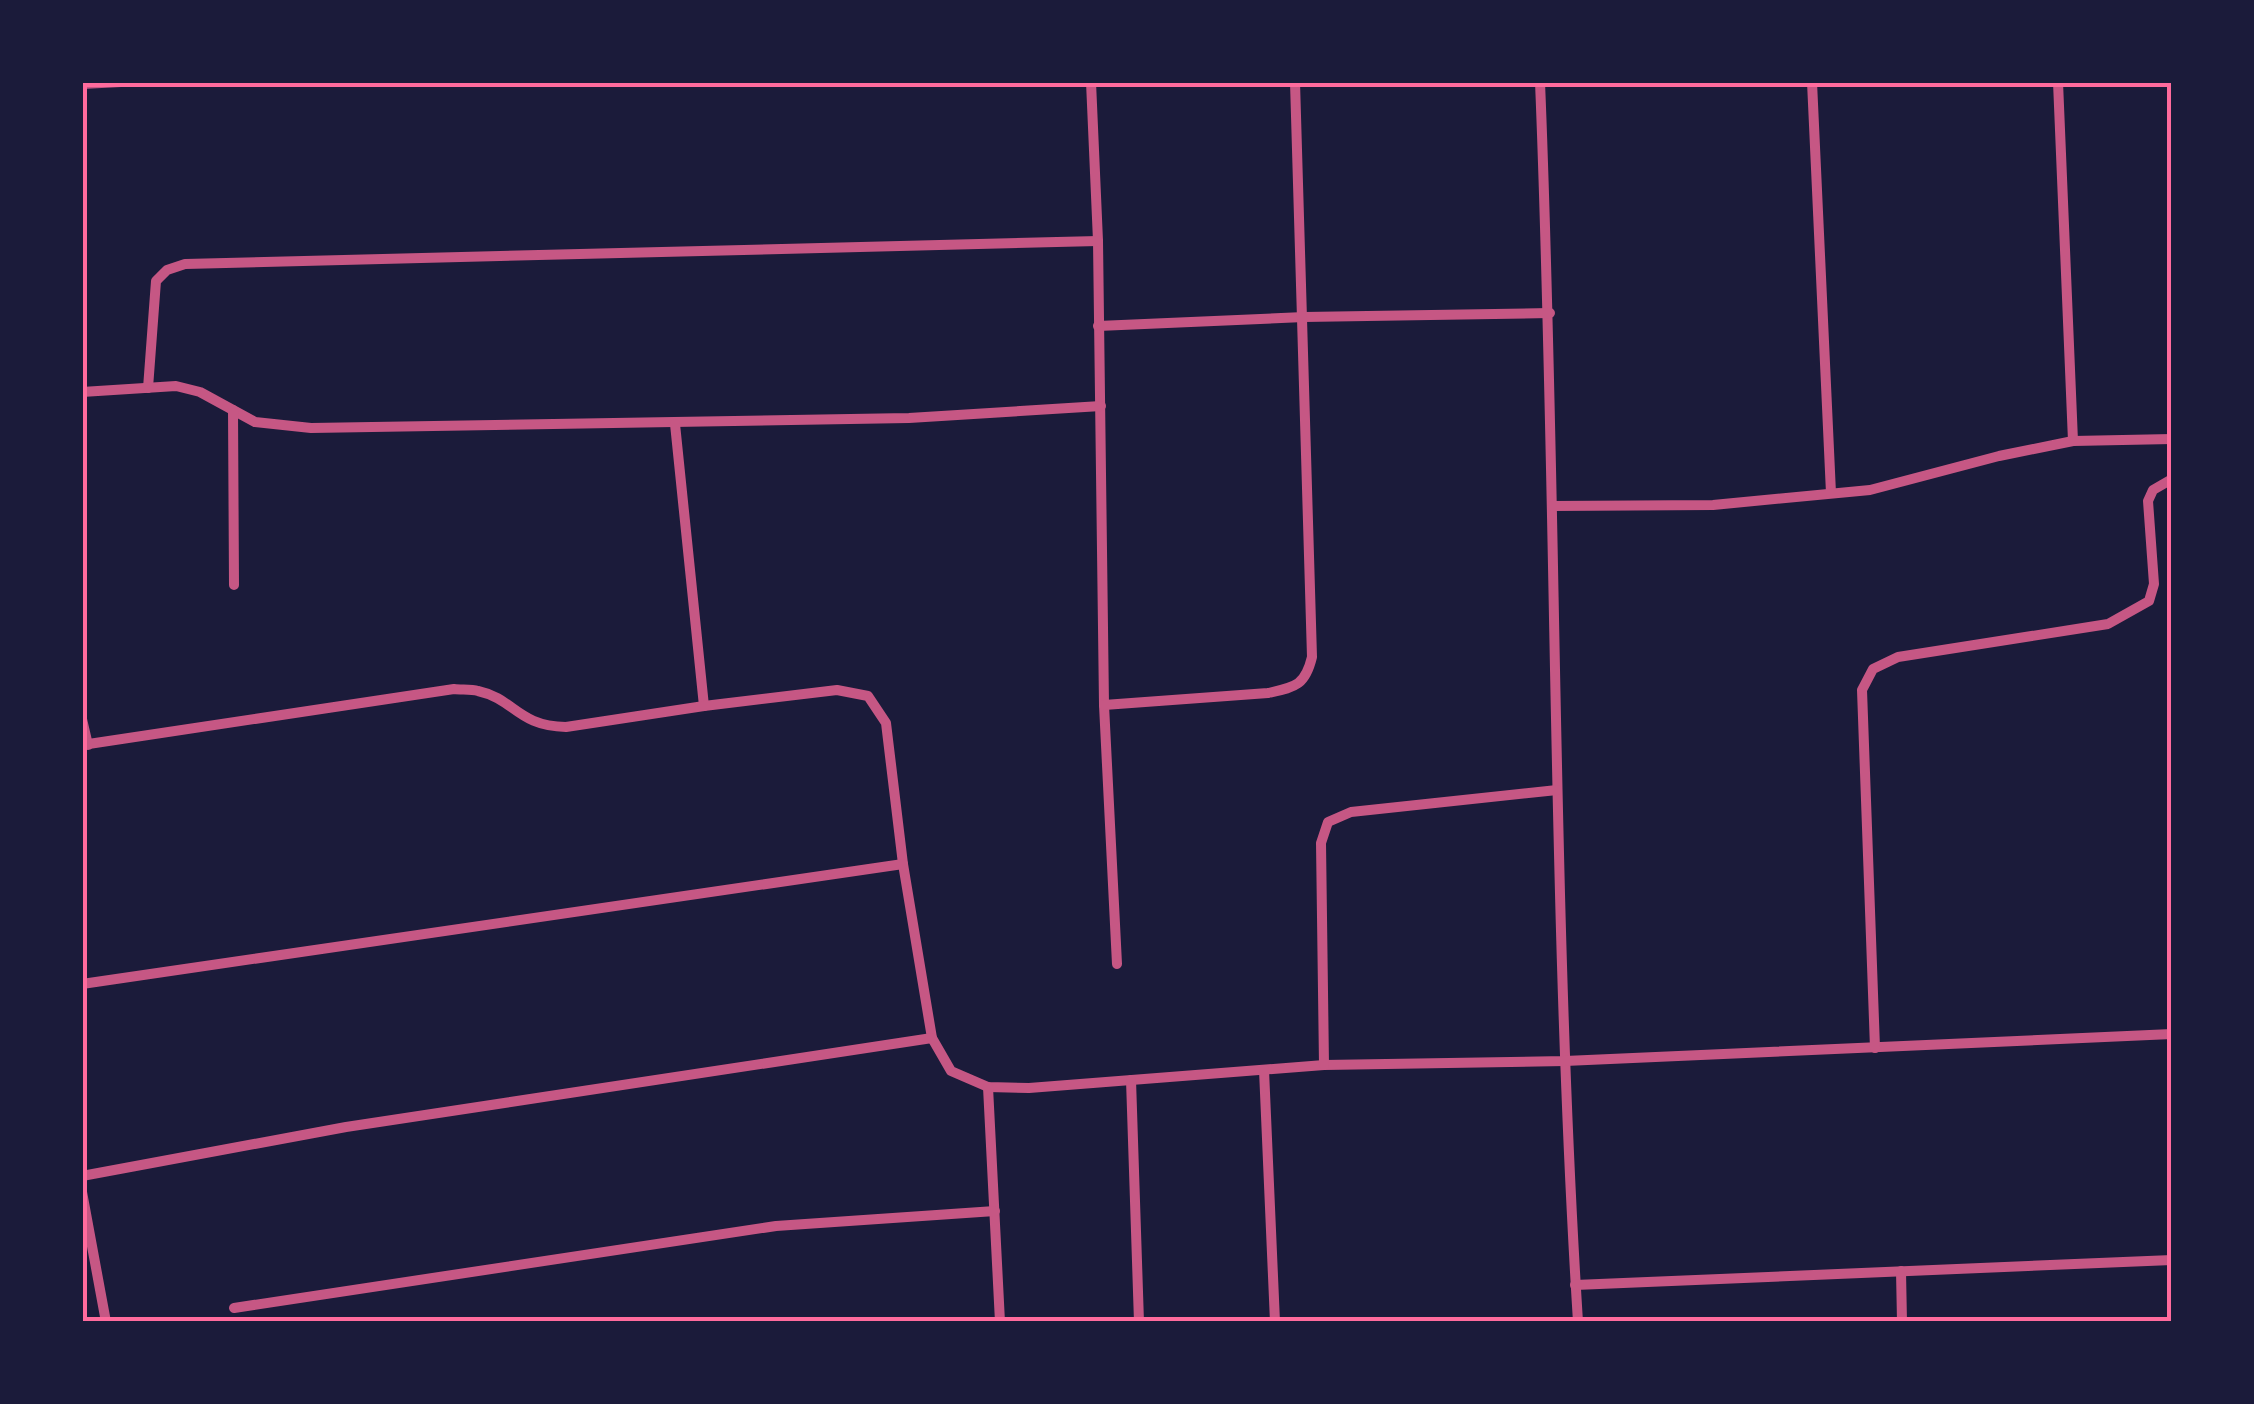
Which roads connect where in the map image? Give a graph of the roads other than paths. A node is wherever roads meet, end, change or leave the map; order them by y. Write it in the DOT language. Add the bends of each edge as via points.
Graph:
graph roads {
  1 [pos="121,82"];
  2 [pos="1091,82"];
  3 [pos="1295,82"];
  4 [pos="1540,82"];
  5 [pos="1812,82"];
  6 [pos="2058,82"];
  7 [pos="112,83"];
  8 [pos="82,84"];
  9 [pos="1098,241"];
  10 [pos="1550,313"];
  11 [pos="1304,317"];
  12 [pos="1098,326"];
  13 [pos="148,388"];
  14 [pos="82,392"];
  15 [pos="1101,406"];
  16 [pos="233,410"];
  17 [pos="675,424"];
  18 [pos="2172,439"];
  19 [pos="2073,441"];
  20 [pos="2172,478"];
  21 [pos="1831,492"];
  22 [pos="1552,506"];
  23 [pos="234,585"];
  24 [pos="1104,704"];
  25 [pos="704,706"];
  26 [pos="82,719"];
  27 [pos="85,745"];
  28 [pos="1557,790"];
  29 [pos="904,864"];
  30 [pos="1117,964"];
  31 [pos="82,984"];
  32 [pos="2172,1034"];
  33 [pos="932,1038"];
  34 [pos="1875,1048"];
  35 [pos="1564,1061"];
  36 [pos="1324,1066"];
  37 [pos="1264,1070"];
  38 [pos="1131,1080"];
  39 [pos="988,1087"];
  40 [pos="82,1176"];
  41 [pos="82,1192"];
  42 [pos="995,1211"];
  43 [pos="2172,1260"];
  44 [pos="1901,1271"];
  45 [pos="1576,1284"];
  46 [pos="234,1308"];
  47 [pos="106,1322"];
  48 [pos="1000,1322"];
  49 [pos="1140,1322"];
  50 [pos="1275,1322"];
  51 [pos="1578,1322"];
  52 [pos="1902,1322"];
  1 -- 7 [label="street"];
  2 -- 9 [label="street"];
  3 -- 11 [label="street"];
  4 -- 10 [label="street"];
  5 -- 21 [label="street"];
  6 -- 19 [label="street"];
  7 -- 8 [label="street"];
  9 -- 12 [label="street"];
  9 -- 13 [label="street" via="185,264 156,281"];
  10 -- 11 [label="street"];
  10 -- 22 [label="street"];
  11 -- 12 [label="street"];
  11 -- 24 [label="street" via="1308,676 1293,688 1268,693"];
  12 -- 15 [label="street"];
  13 -- 14 [label="street"];
  13 -- 16 [label="street" via="200,392"];
  15 -- 17 [label="street"];
  15 -- 24 [label="street"];
  16 -- 17 [label="street" via="255,422 311,428"];
  16 -- 23 [label="street"];
  17 -- 25 [label="street"];
  18 -- 19 [label="street"];
  19 -- 21 [label="street" via="1870,490"];
  20 -- 34 [label="street" via="2148,501 2154,584 2149,601 2108,624 1898,657 1873,669 1862,690"];
  21 -- 22 [label="street" via="1713,505"];
  22 -- 28 [label="street"];
  24 -- 30 [label="street"];
  25 -- 27 [label="street" via="544,727 478,691 454,689"];
  25 -- 29 [label="street" via="837,690 868,696 886,723"];
  26 -- 27 [label="street"];
  28 -- 35 [label="street"];
  28 -- 36 [label="street" via="1351,812 1328,822 1320,843"];
  29 -- 31 [label="street"];
  29 -- 33 [label="street"];
  32 -- 34 [label="street"];
  33 -- 39 [label="street" via="951,1071"];
  33 -- 40 [label="street" via="346,1126"];
  34 -- 35 [label="street"];
  35 -- 36 [label="street"];
  35 -- 45 [label="street"];
  36 -- 37 [label="street"];
  37 -- 38 [label="street"];
  37 -- 50 [label="street"];
  38 -- 39 [label="street"];
  38 -- 49 [label="street"];
  39 -- 42 [label="street"];
  41 -- 47 [label="street"];
  42 -- 46 [label="street" via="776,1226"];
  42 -- 48 [label="street"];
  43 -- 44 [label="street"];
  44 -- 45 [label="street"];
  44 -- 52 [label="street"];
  45 -- 51 [label="street"];
}
